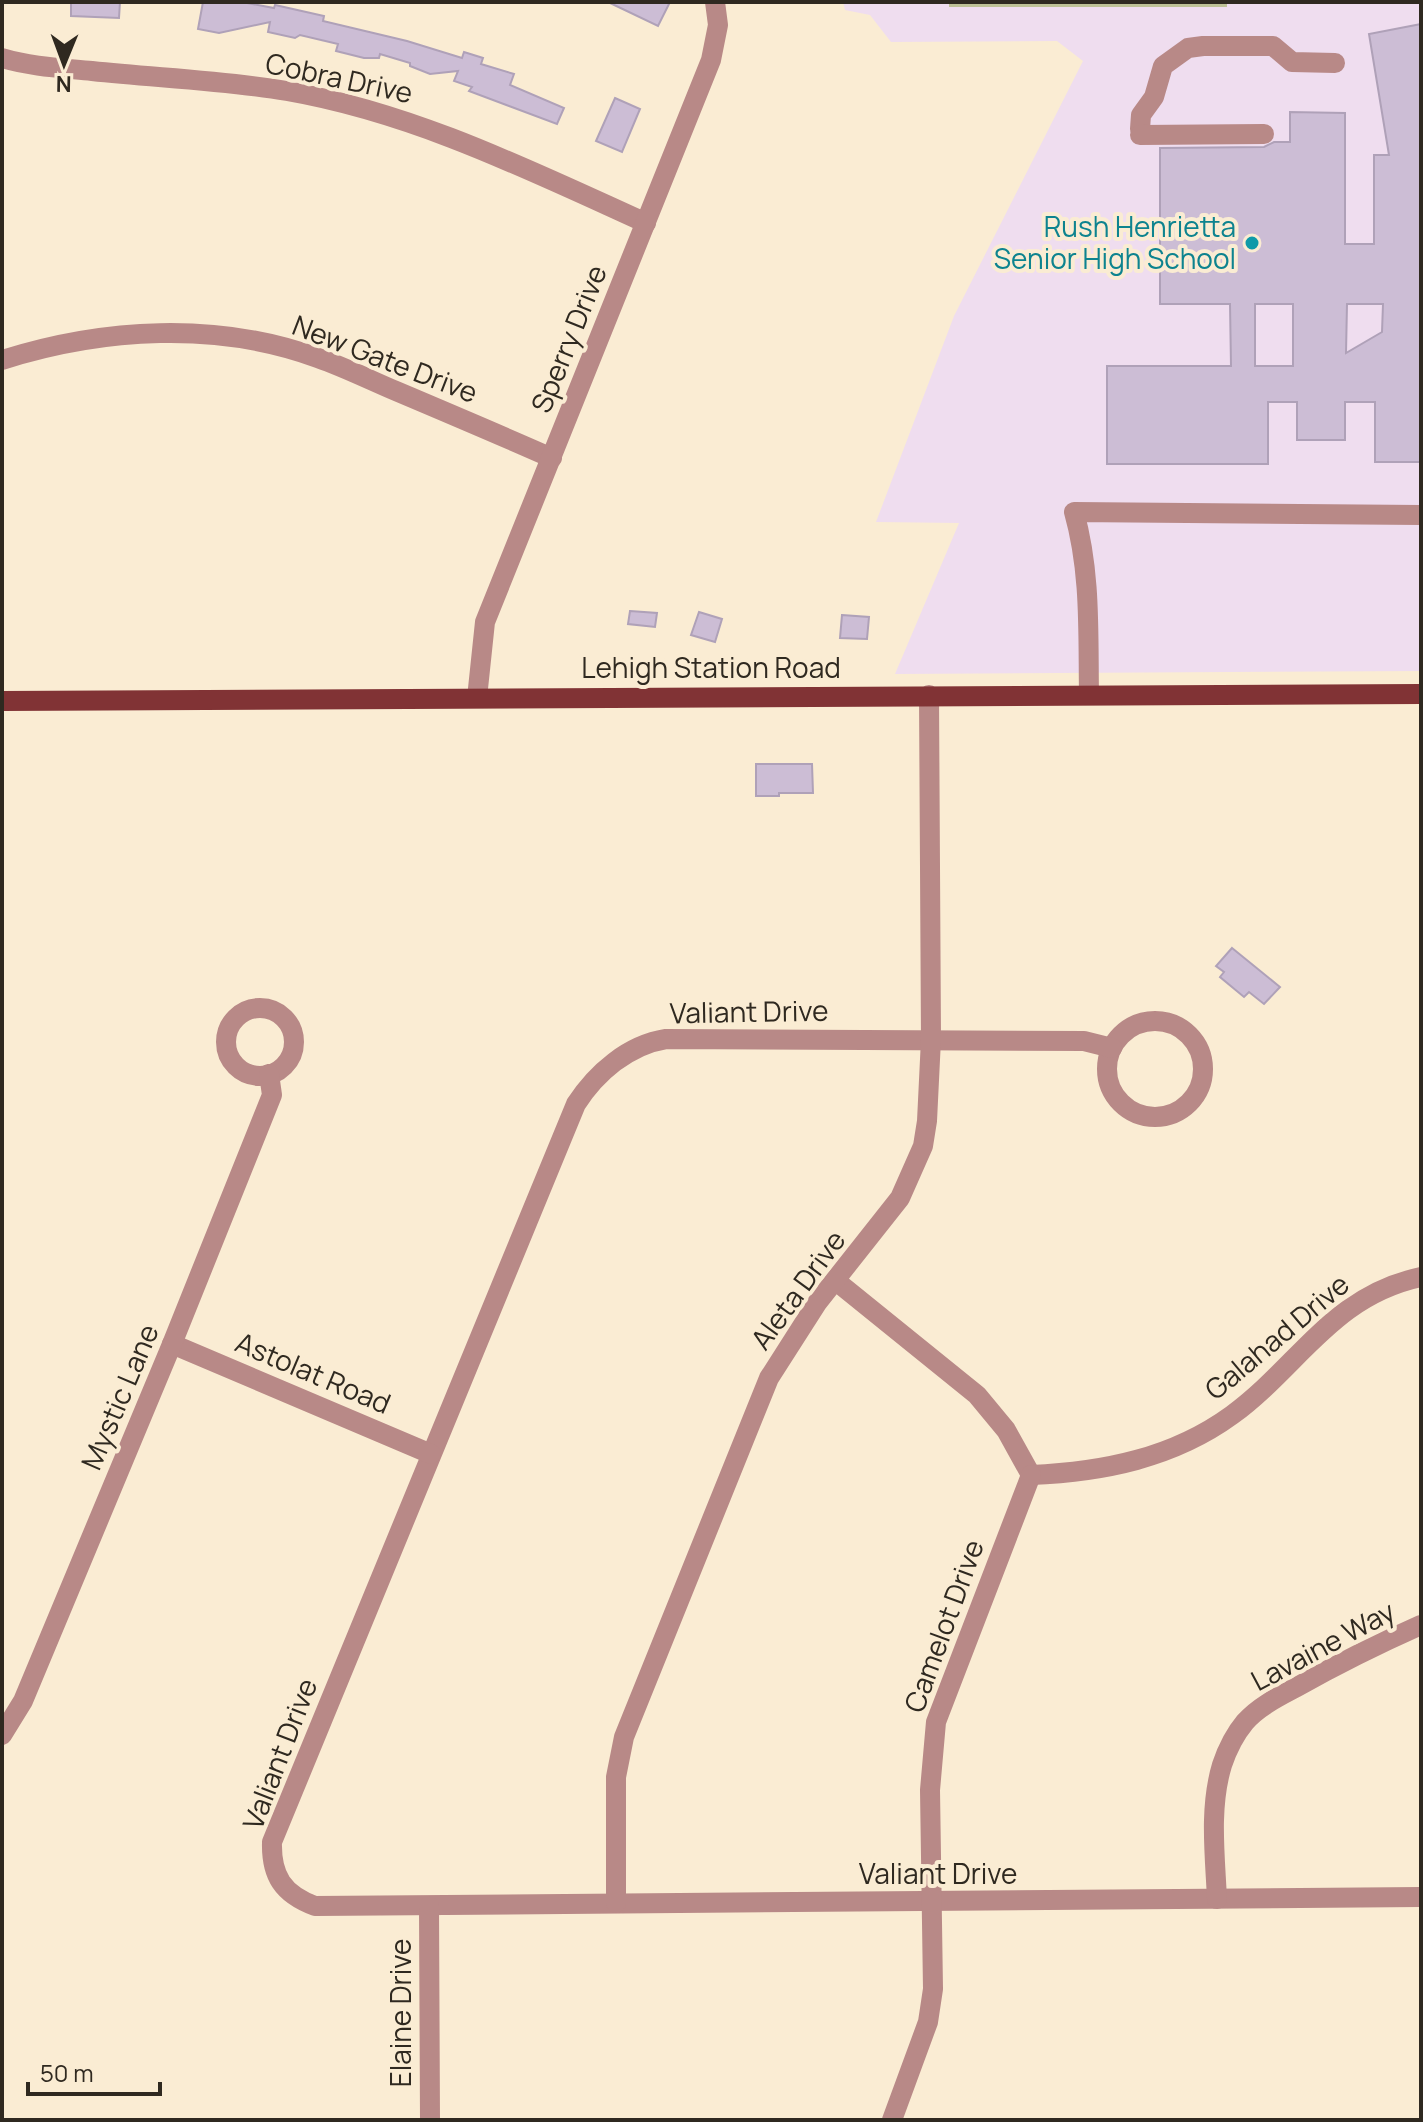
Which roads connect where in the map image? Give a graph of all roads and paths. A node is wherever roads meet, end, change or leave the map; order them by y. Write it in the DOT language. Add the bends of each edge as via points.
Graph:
graph roads {
  1 [pos="715,2"];
  2 [pos="2,58"];
  3 [pos="1335,63"];
  4 [pos="1264,134"];
  5 [pos="646,223"];
  6 [pos="2,360"];
  7 [pos="552,458"];
  8 [pos="1421,515"];
  9 [pos="1421,694"];
  10 [pos="929,695"];
  11 [pos="1089,695"];
  12 [pos="477,698"];
  13 [pos="2,701"];
  14 [pos="931,1039"];
  15 [pos="1112,1048"];
  16 [pos="269,1074"];
  17 [pos="1421,1277"];
  18 [pos="836,1281"];
  19 [pos="172,1344"];
  20 [pos="431,1454"];
  21 [pos="1031,1475"];
  22 [pos="1421,1625"];
  23 [pos="2,1735"];
  24 [pos="1421,1897"];
  25 [pos="1217,1899"];
  26 [pos="616,1903"];
  27 [pos="932,1903"];
  28 [pos="429,1906"];
  29 [pos="430,2120"];
  30 [pos="892,2120"];
  1 -- 5 [label="street, Sperry Drive" via="718,25 711,60"];
  2 -- 5 [label="street, Cobra Drive" via="284,91 362,106 484,149"];
  3 -- 4 [label="street" via="1292,62 1273,46 1188,48 1163,66 1154,97 1141,115 1140,132"];
  5 -- 7 [label="street, Sperry Drive"];
  6 -- 7 [label="street, New Gate Drive" via="106,337 227,337 317,357"];
  7 -- 12 [label="street, Sperry Drive" via="485,622"];
  8 -- 11 [label="street" via="1074,512 1088,586"];
  9 -- 11 [label="main road, Lehigh Station Road"];
  10 -- 11 [label="main road, Lehigh Station Road"];
  10 -- 12 [label="main road, Lehigh Station Road"];
  10 -- 14 [label="street, Aleta Drive"];
  12 -- 13 [label="main road, Lehigh Station Road"];
  14 -- 15 [label="street, Valiant Drive" via="1084,1041"];
  14 -- 18 [label="street, Aleta Drive" via="927,1121 914,1170 900,1198"];
  14 -- 20 [label="street, Valiant Drive" via="666,1039 630,1052 606,1069 576,1104"];
  15 -- 15 [label="street" via="1108,1079 1124,1106 1137,1114 1153,1117 1183,1109 1202,1083 1204,1067 1193,1038 1166,1021 1142,1023 1121,1034"];
  16 -- 19 [label="street, Mystic Lane" via="272,1095"];
  17 -- 21 [label="street, Galahad Drive" via="1392,1285 1348,1309 1232,1415 1198,1435 1157,1455 1115,1466"];
  18 -- 21 [label="street" via="977,1395 1006,1430"];
  18 -- 26 [label="street, Aleta Drive" via="769,1378 624,1737 616,1777"];
  19 -- 20 [label="street, Astolat Road"];
  19 -- 23 [label="street, Mystic Lane" via="23,1701"];
  20 -- 28 [label="street, Valiant Drive" via="272,1842 271,1860 290,1893 315,1906"];
  21 -- 27 [label="street, Camelot Drive" via="936,1722 930,1790"];
  22 -- 25 [label="street, Lavaine Way" via="1328,1669 1246,1721 1222,1765 1216,1795"];
  24 -- 25 [label="street, Valiant Drive"];
  25 -- 27 [label="street, Valiant Drive"];
  26 -- 27 [label="street, Valiant Drive"];
  26 -- 28 [label="street, Valiant Drive"];
  27 -- 30 [label="street, Camelot Drive" via="928,2022"];
  28 -- 29 [label="street, Elaine Drive"];
}
